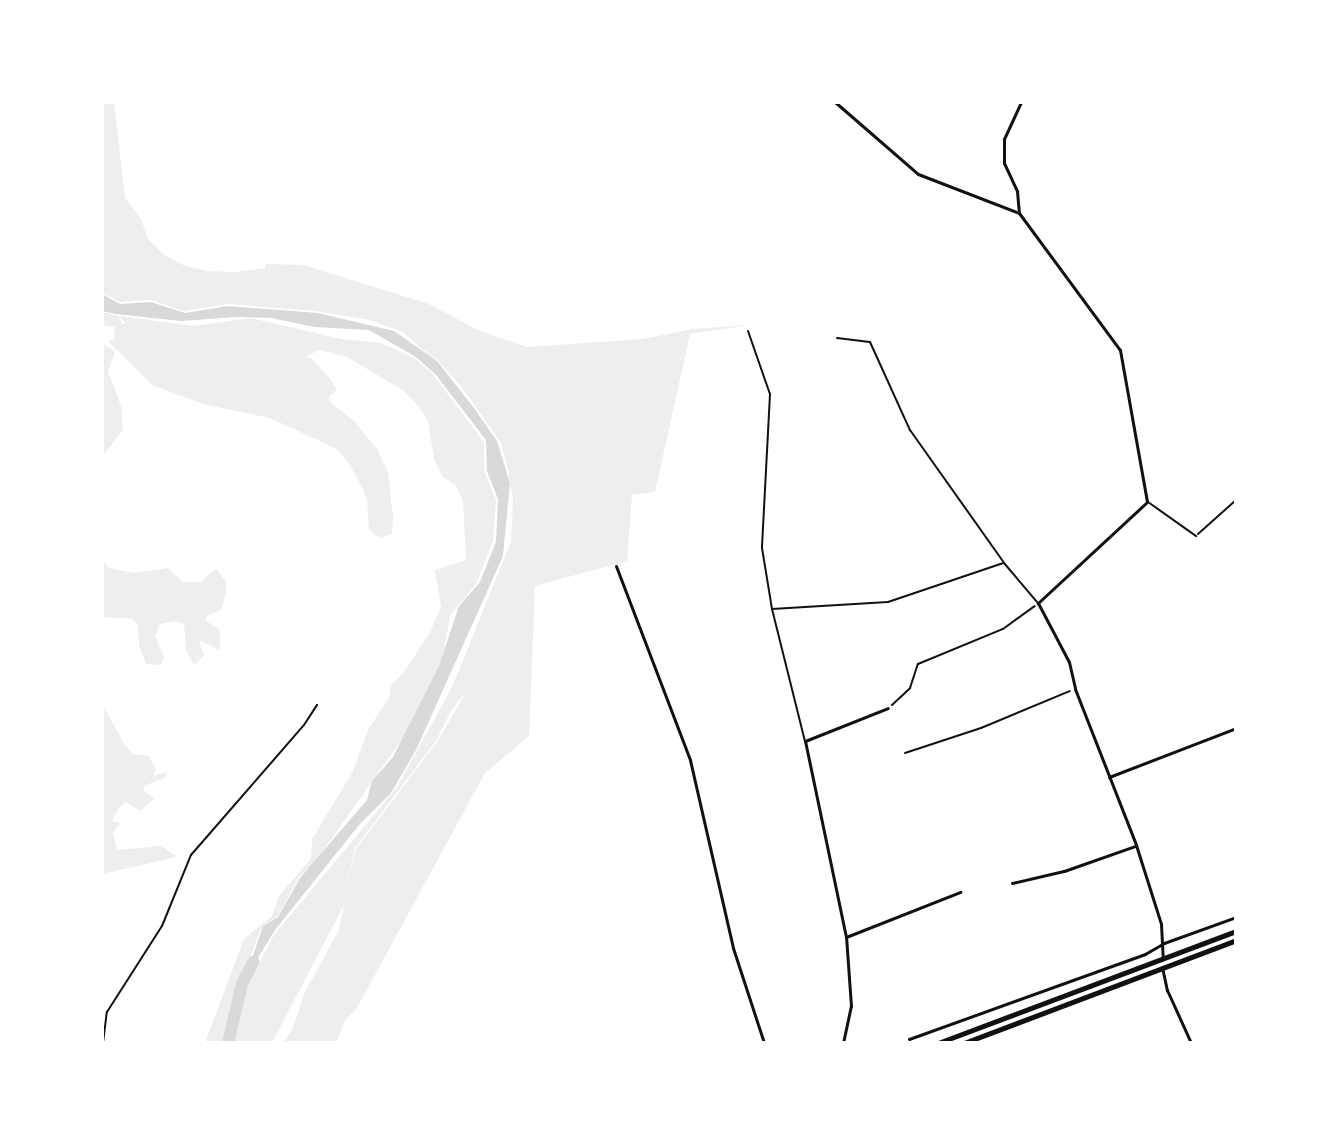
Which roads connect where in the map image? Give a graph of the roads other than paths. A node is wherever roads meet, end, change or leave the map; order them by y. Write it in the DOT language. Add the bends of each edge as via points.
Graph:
graph roads {
  1 [pos="835,102"];
  2 [pos="1021,102"];
  3 [pos="1019,213"];
  4 [pos="748,331"];
  5 [pos="837,338"];
  6 [pos="1147,502"];
  7 [pos="1196,536"];
  8 [pos="1004,563"];
  9 [pos="616,566"];
  10 [pos="1038,603"];
  11 [pos="772,609"];
  12 [pos="317,705"];
  13 [pos="888,708"];
  14 [pos="1236,728"];
  15 [pos="805,741"];
  16 [pos="1109,777"];
  17 [pos="1136,845"];
  18 [pos="1012,883"];
  19 [pos="960,892"];
  20 [pos="1236,917"];
  21 [pos="1236,931"];
  22 [pos="846,937"];
  23 [pos="1236,940"];
  24 [pos="1164,943"];
  25 [pos="1163,957"];
  26 [pos="1162,967"];
  27 [pos="102,1012"];
  28 [pos="107,1012"];
  29 [pos="909,1039"];
  30 [pos="103,1043"];
  31 [pos="764,1043"];
  32 [pos="843,1043"];
  33 [pos="938,1043"];
  34 [pos="964,1043"];
  35 [pos="1191,1043"];
  1 -- 3 [label="street" via="918,174"];
  2 -- 3 [label="street" via="1004,139 1004,163 1017,191"];
  3 -- 6 [label="street" via="1120,350"];
  4 -- 11 [label="lane" via="770,394 762,548"];
  5 -- 8 [label="lane" via="870,342 910,430"];
  6 -- 7 [label="lane"];
  6 -- 10 [label="street"];
  8 -- 10 [label="lane"];
  8 -- 11 [label="lane" via="888,602"];
  9 -- 31 [label="street" via="690,760 733,948"];
  10 -- 16 [label="street" via="1069,662"];
  11 -- 15 [label="lane"];
  12 -- 28 [label="lane" via="191,855 162,926"];
  13 -- 15 [label="street"];
  14 -- 16 [label="street"];
  15 -- 22 [label="street"];
  16 -- 17 [label="street"];
  17 -- 18 [label="street"];
  17 -- 24 [label="street"];
  19 -- 22 [label="street"];
  20 -- 24 [label="street"];
  21 -- 25 [label="main road"];
  22 -- 32 [label="street" via="851,1006"];
  23 -- 26 [label="main road"];
  24 -- 25 [label="street"];
  24 -- 29 [label="street"];
  25 -- 33 [label="main road"];
  26 -- 34 [label="main road"];
  26 -- 35 [label="street"];
  27 -- 28 [label="lane"];
  28 -- 30 [label="lane"];
}
